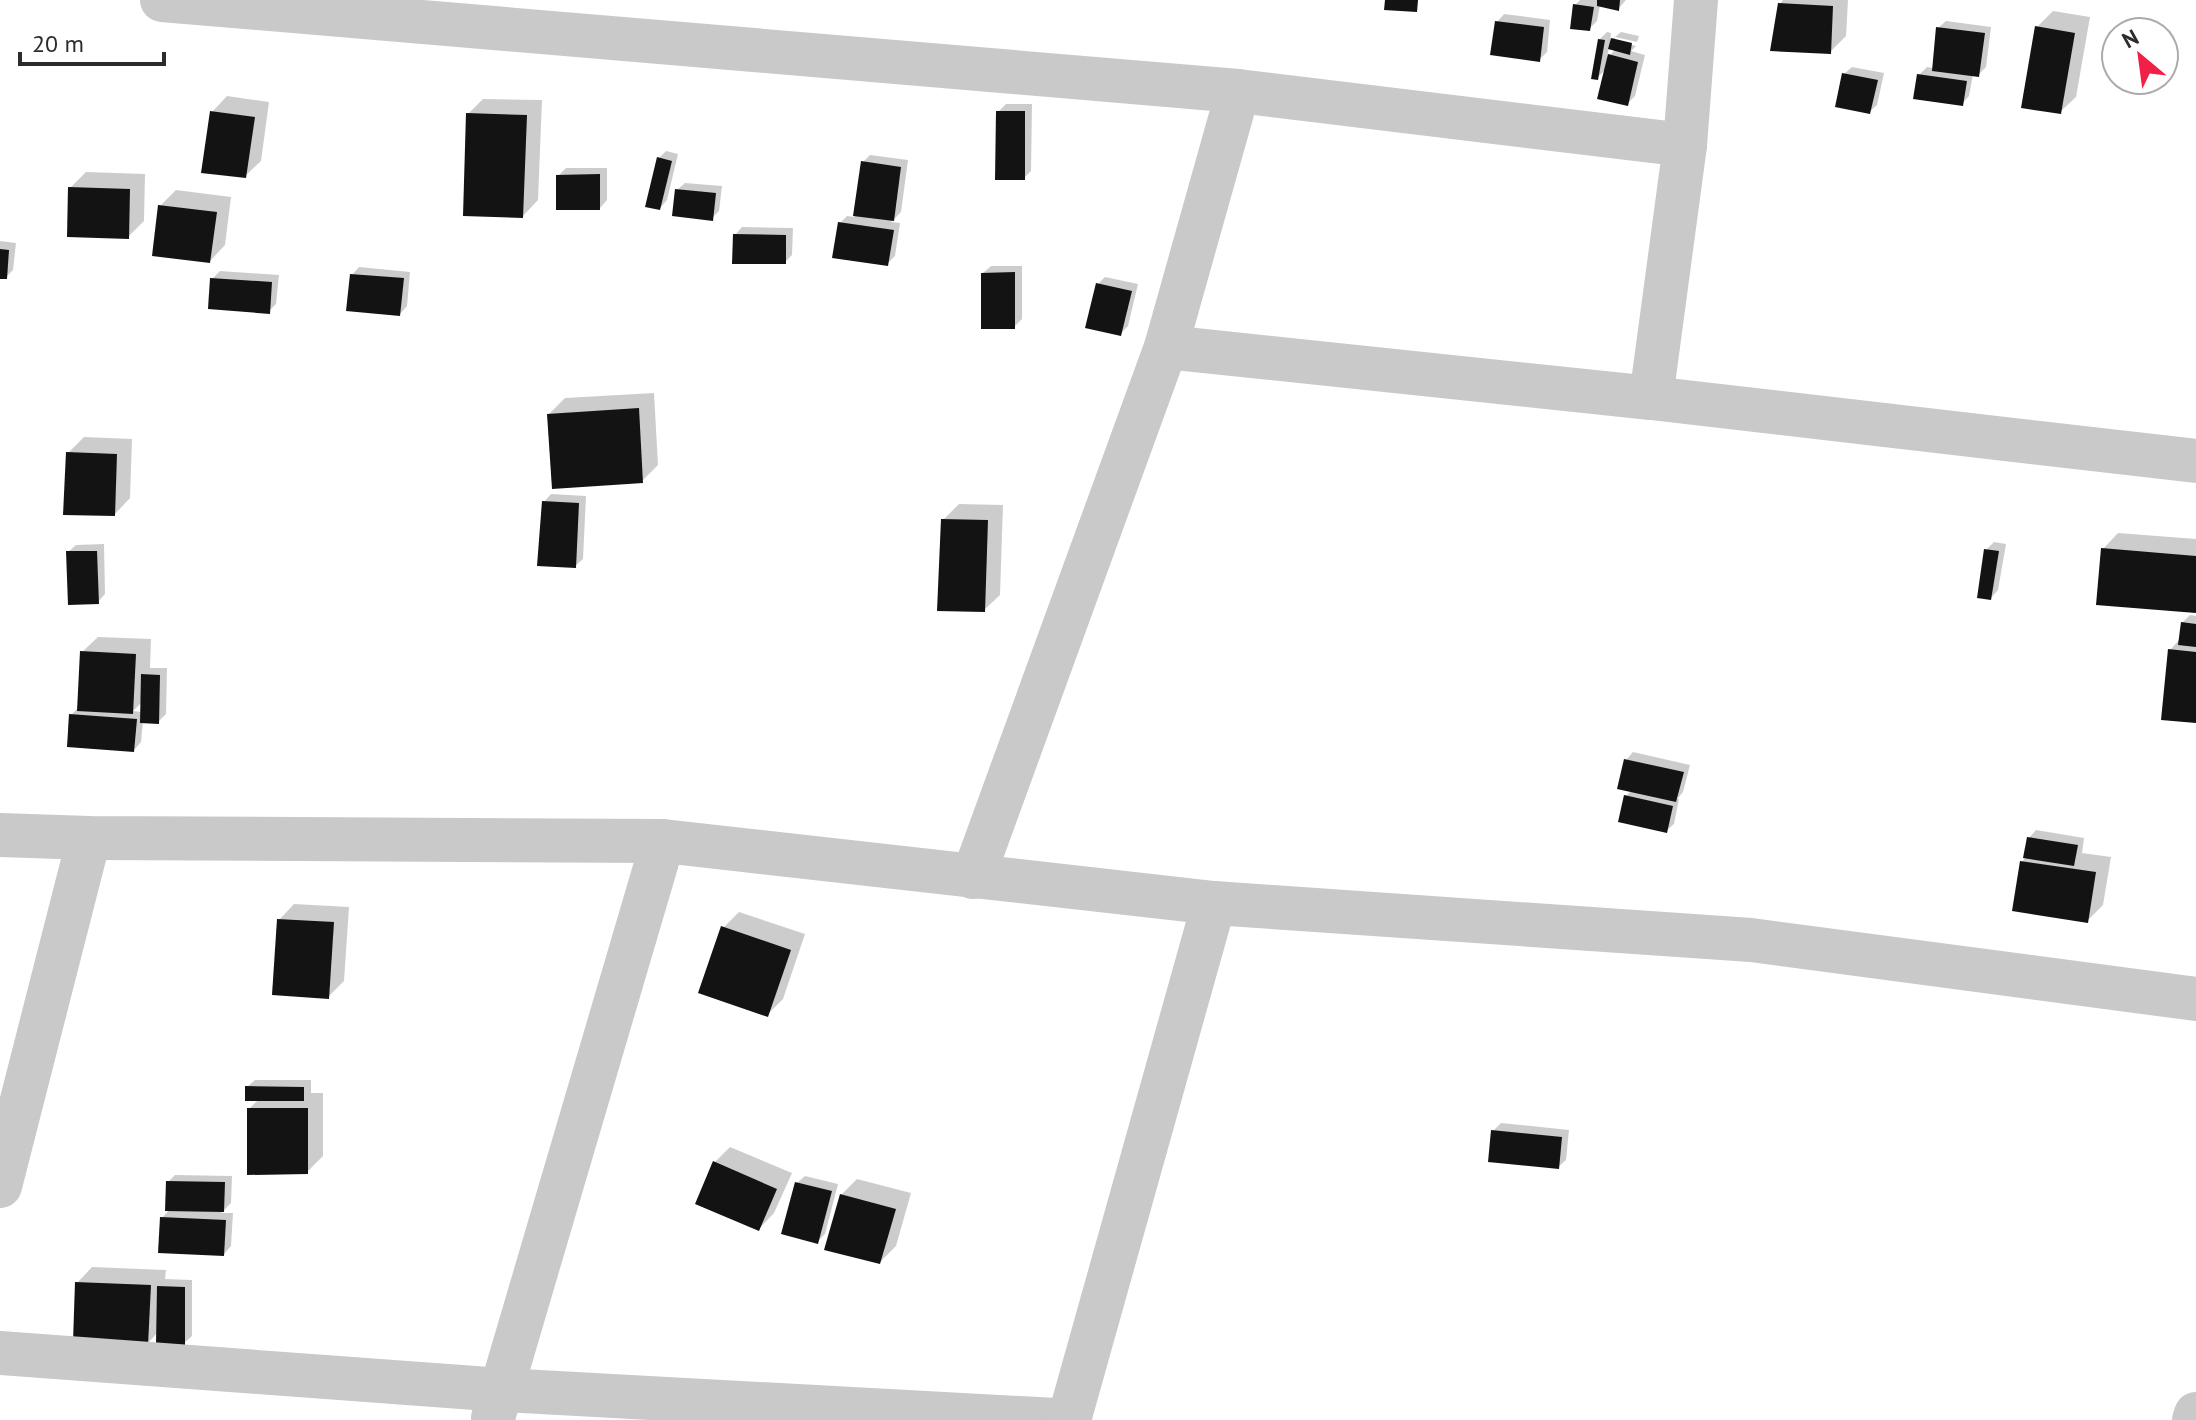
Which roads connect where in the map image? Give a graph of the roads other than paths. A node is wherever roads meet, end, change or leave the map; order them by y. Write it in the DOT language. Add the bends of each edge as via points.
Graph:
graph roads {
  1 [pos="162,0"];
  2 [pos="1696,0"];
  3 [pos="1238,91"];
  4 [pos="1685,145"];
  5 [pos="1166,347"];
  6 [pos="1651,398"];
  7 [pos="2196,461"];
  8 [pos="0,835"];
  9 [pos="89,838"];
  10 [pos="663,841"];
  11 [pos="973,877"];
  12 [pos="1214,903"];
  13 [pos="2196,999"];
  14 [pos="0,1186"];
  15 [pos="0,1353"];
  16 [pos="497,1405"];
  17 [pos="2196,1414"];
  18 [pos="1056,1420"];
  19 [pos="1069,1420"];
  20 [pos="2194,1420"];
  1 -- 3 [label="street"];
  2 -- 4 [label="street"];
  3 -- 4 [label="street"];
  3 -- 5 [label="street"];
  4 -- 6 [label="street"];
  5 -- 6 [label="street"];
  5 -- 11 [label="street"];
  6 -- 7 [label="street"];
  8 -- 9 [label="street"];
  9 -- 10 [label="street"];
  9 -- 14 [label="street"];
  10 -- 11 [label="street"];
  10 -- 16 [label="street"];
  11 -- 12 [label="street"];
  12 -- 13 [label="street" via="1751,940"];
  12 -- 19 [label="street"];
  15 -- 16 [label="street"];
  16 -- 18 [label="street"];
  17 -- 20 [label="street"];
}
